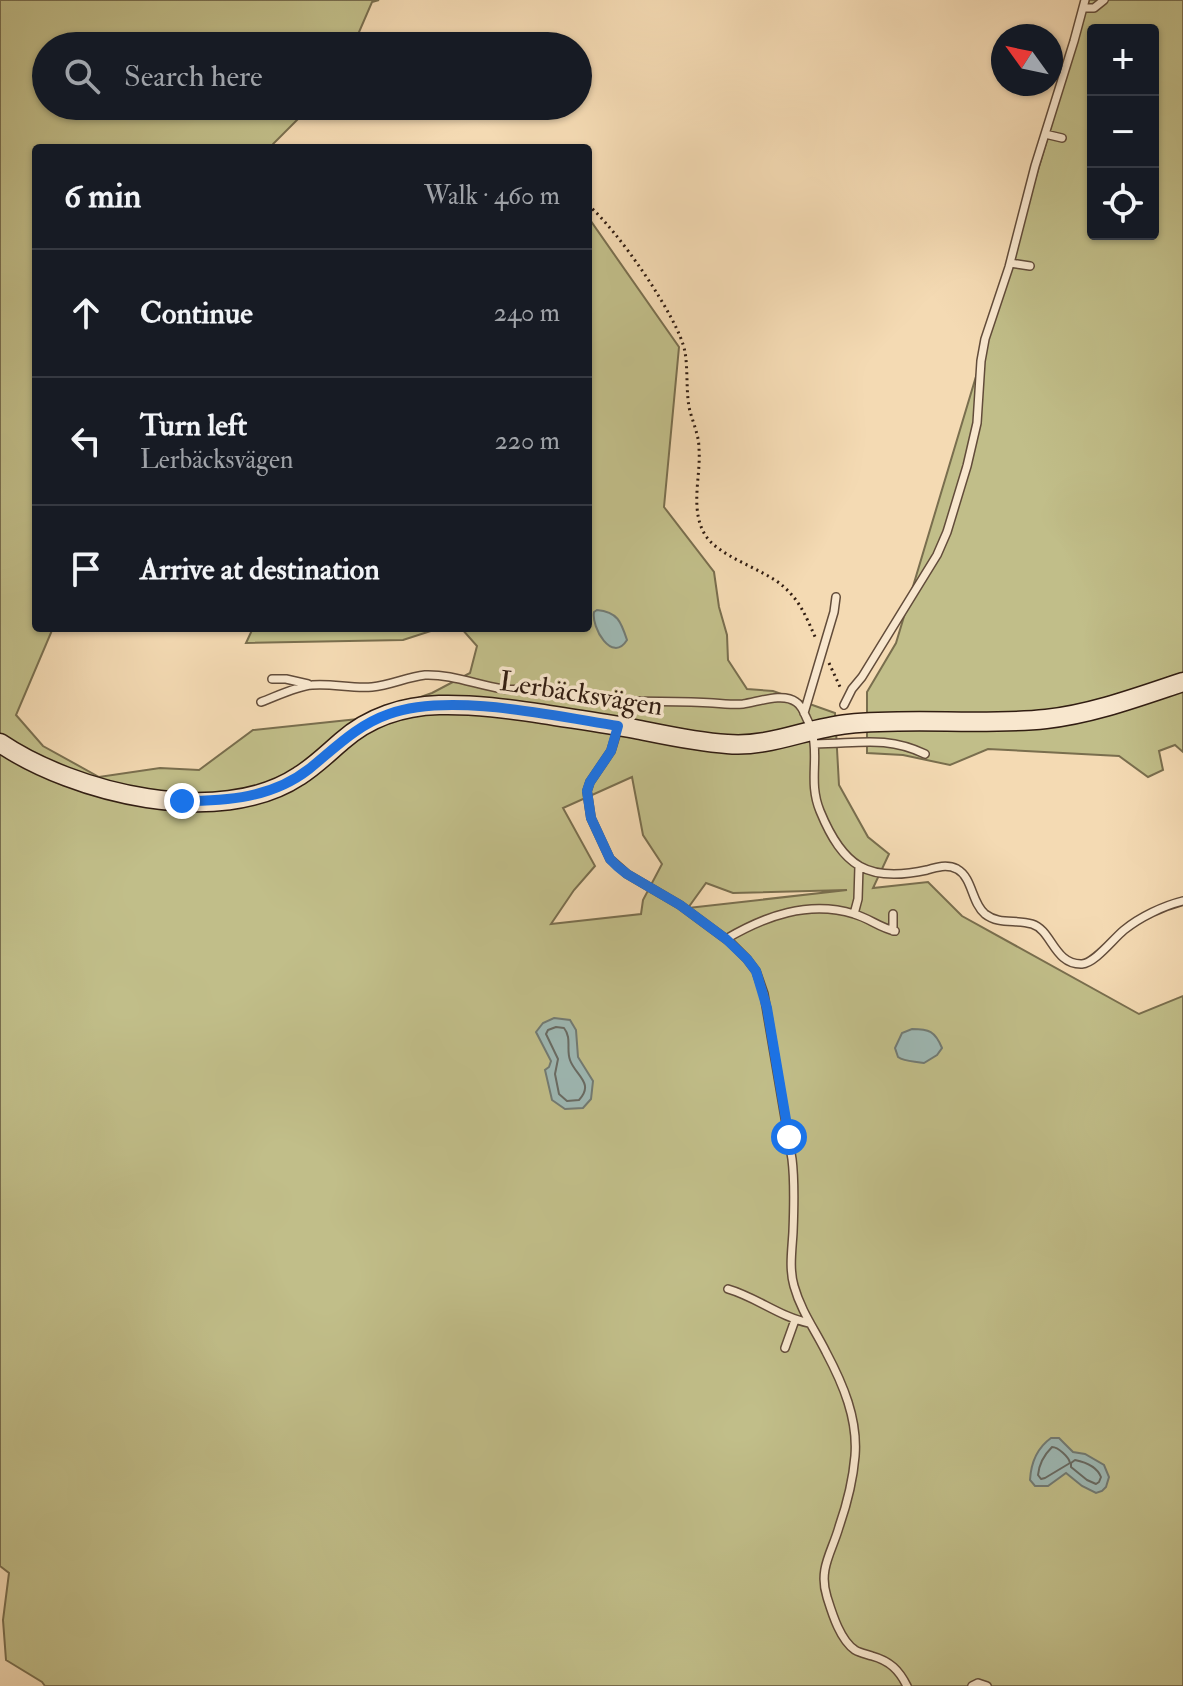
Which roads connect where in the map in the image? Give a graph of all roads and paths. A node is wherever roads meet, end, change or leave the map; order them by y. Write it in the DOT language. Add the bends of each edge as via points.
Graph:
graph roads {
  1 [pos="1104,0"];
  2 [pos="1084,4"];
  3 [pos="1045,134"];
  4 [pos="1062,138"];
  5 [pos="592,209"];
  6 [pos="1010,263"];
  7 [pos="1030,266"];
  8 [pos="836,597"];
  9 [pos="823,651"];
  10 [pos="272,679"];
  11 [pos="1183,682"];
  12 [pos="310,685"];
  13 [pos="810,695"];
  14 [pos="786,698"];
  15 [pos="261,702"];
  16 [pos="844,705"];
  17 [pos="618,726"];
  18 [pos="811,729"];
  19 [pos="0,743"];
  20 [pos="925,754"];
  21 [pos="859,866"];
  22 [pos="1183,901"];
  23 [pos="854,914"];
  24 [pos="893,914"];
  25 [pos="726,939"];
  26 [pos="728,1289"];
  27 [pos="795,1320"];
  28 [pos="809,1323"];
  29 [pos="785,1348"];
  30 [pos="907,1686"];
  31 [pos="972,1686"];
  32 [pos="987,1686"];
  1 -- 2 [label="lane" via="1094,8"];
  2 -- 3 [label="lane"];
  3 -- 4 [label="lane"];
  3 -- 6 [label="lane"];
  5 -- 9 [label="path" via="648,281 683,347 699,447 697,507 705,534 716,547 794,596"];
  6 -- 7 [label="lane"];
  6 -- 16 [label="lane" via="985,339 977,423 947,532"];
  8 -- 9 [label="lane"];
  9 -- 13 [label="lane"];
  9 -- 16 [label="path"];
  10 -- 12 [label="lane"];
  11 -- 18 [label="street, Lerbäcksvägen" via="1044,720 865,722"];
  12 -- 14 [label="lane" via="364,688 429,675 503,689 555,689 594,699 740,704"];
  12 -- 15 [label="lane"];
  13 -- 14 [label="lane"];
  13 -- 18 [label="lane"];
  14 -- 18 [label="lane" via="796,702"];
  17 -- 18 [label="street, Lerbäcksvägen" via="740,745"];
  17 -- 19 [label="street, Lerbäcksvägen" via="480,706 413,707 364,725 284,785 252,796 203,801 103,789 52,772"];
  17 -- 25 [label="lane" via="611,751 587,791 591,818 610,859"];
  18 -- 20 [label="lane" via="903,745"];
  18 -- 21 [label="lane" via="815,797 837,845"];
  21 -- 22 [label="lane" via="890,875 941,866 957,869 987,915 1035,925 1062,956 1081,964 1125,929"];
  21 -- 23 [label="lane"];
  23 -- 24 [label="lane" via="894,931"];
  23 -- 25 [label="lane" via="803,909"];
  25 -- 28 [label="lane" via="756,971 767,1008 793,1171 792,1272"];
  26 -- 27 [label="lane"];
  27 -- 28 [label="lane"];
  27 -- 29 [label="lane"];
  28 -- 30 [label="lane" via="835,1371 856,1431 848,1500 824,1566 824,1586 850,1646 892,1665"];
  31 -- 32 [label="lane"];
}
